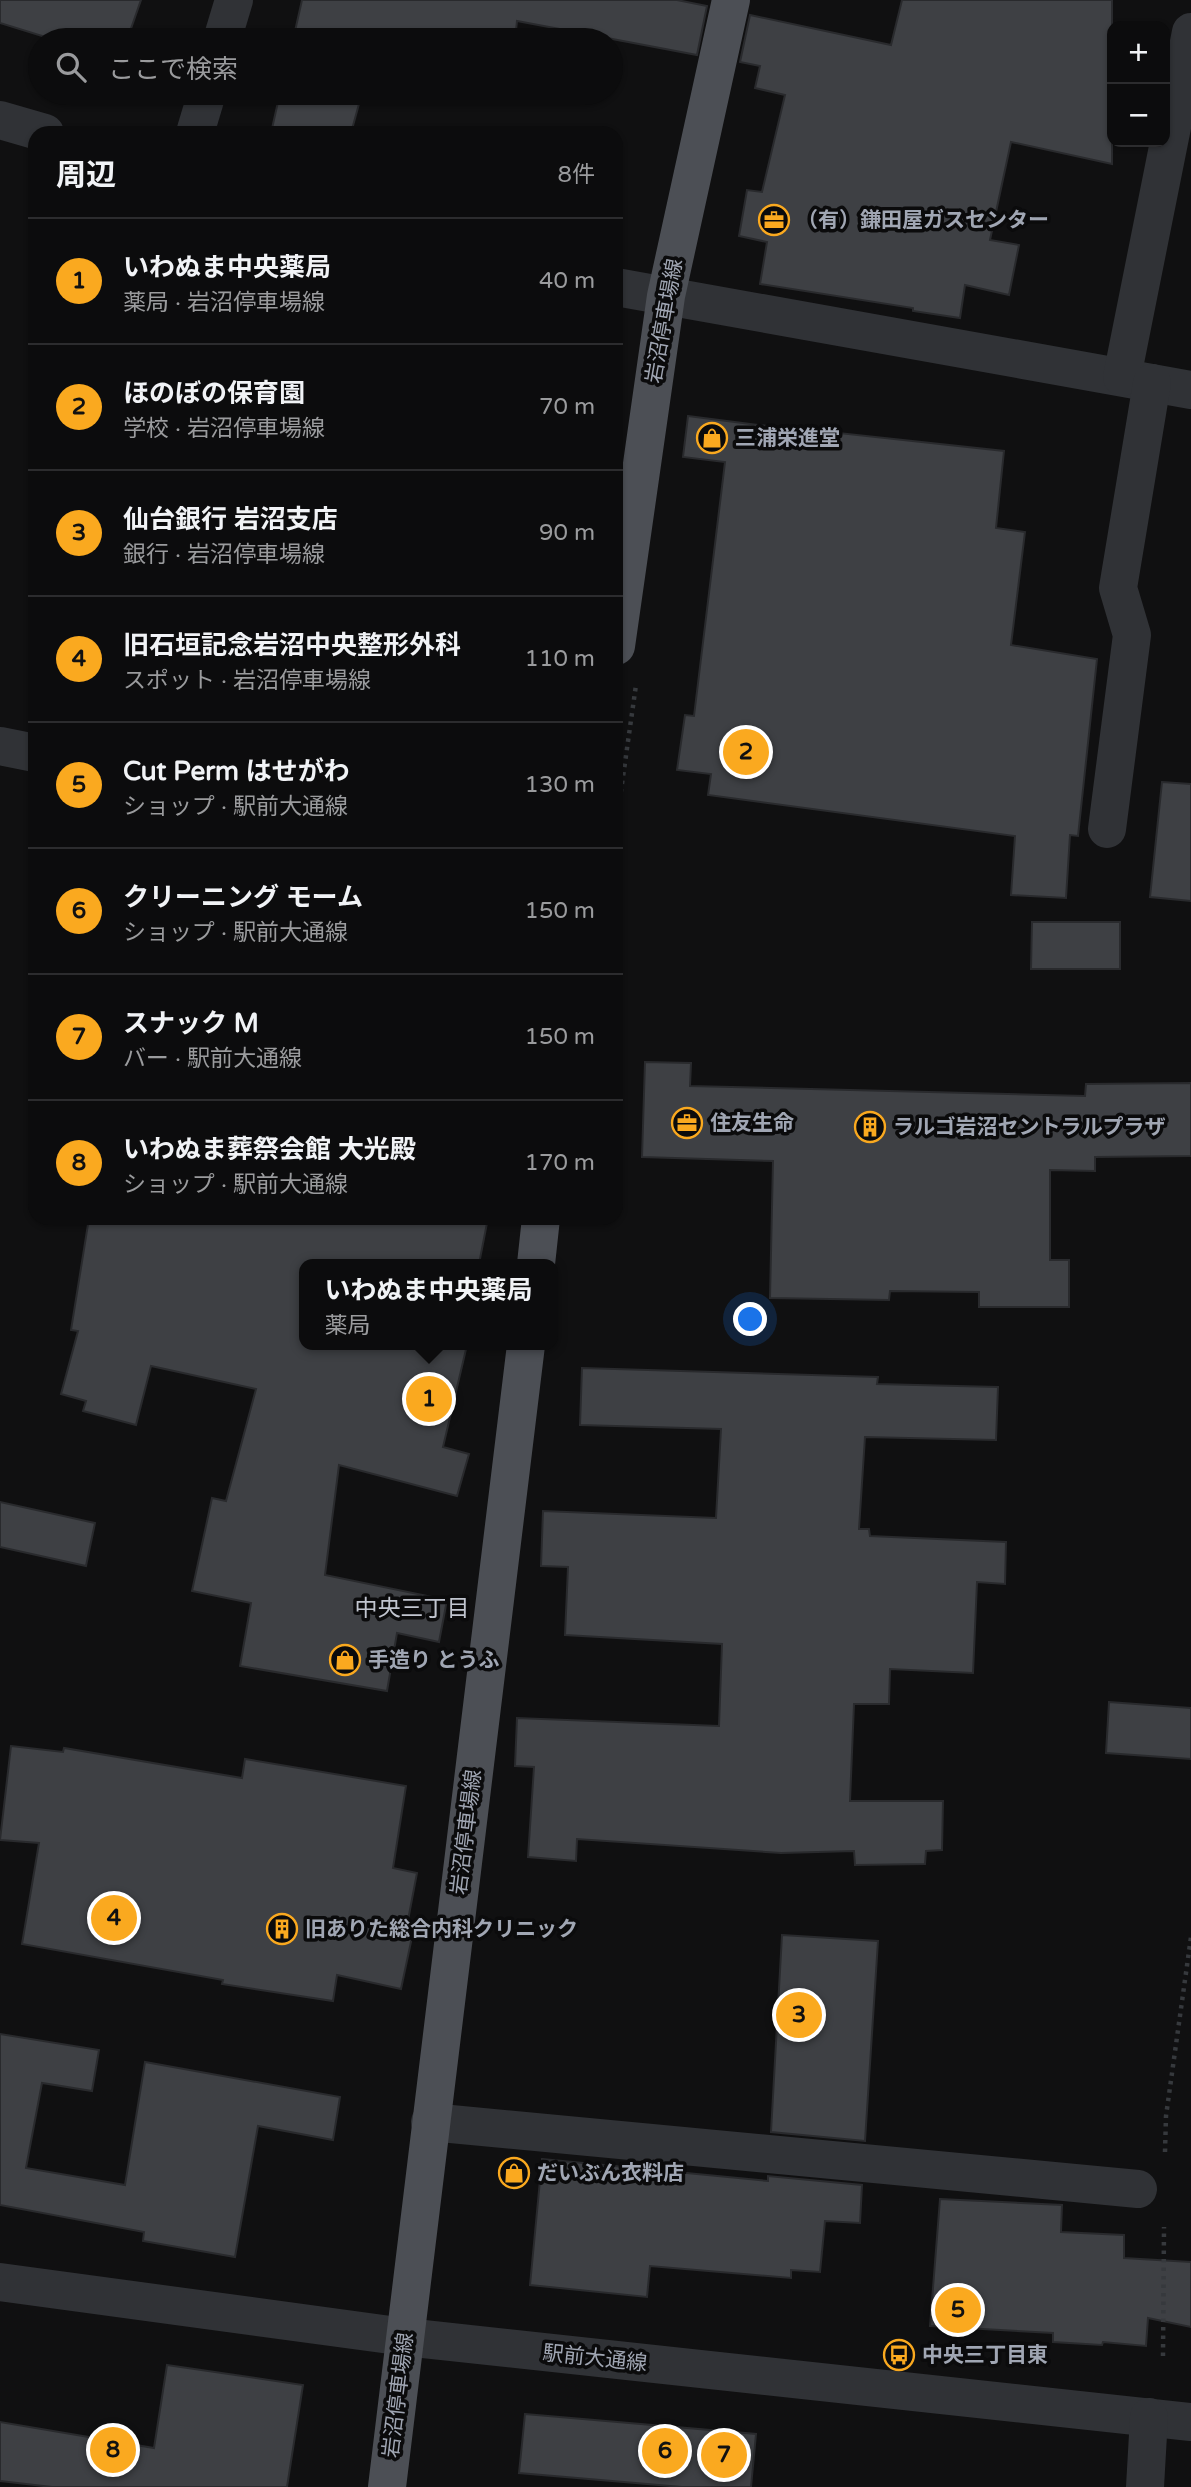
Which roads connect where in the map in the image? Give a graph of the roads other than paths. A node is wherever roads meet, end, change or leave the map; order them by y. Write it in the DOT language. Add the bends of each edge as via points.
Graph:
graph roads {
  1 [pos="234,0"];
  2 [pos="731,0"];
  3 [pos="226,28"];
  4 [pos="1191,32"];
  5 [pos="203,105"];
  6 [pos="0,120"];
  7 [pos="197,126"];
  8 [pos="28,128"];
  9 [pos="623,288"];
  10 [pos="666,296"];
  11 [pos="1137,380"];
  12 [pos="1191,390"];
  13 [pos="623,597"];
  14 [pos="0,746"];
  15 [pos="28,751"];
  16 [pos="1107,829"];
  17 [pos="540,1225"];
  18 [pos="537,1259"];
  19 [pos="525,1350"];
  20 [pos="430,2122"];
  21 [pos="1138,2189"];
  22 [pos="0,2282"];
  23 [pos="405,2337"];
  24 [pos="1149,2417"];
  25 [pos="1191,2422"];
  26 [pos="387,2487"];
  27 [pos="1145,2487"];
  1 -- 3 [label="street"];
  2 -- 10 [label="main road, 岩沼停車場線"];
  4 -- 11 [label="street"];
  5 -- 7 [label="street"];
  6 -- 8 [label="street"];
  9 -- 10 [label="street"];
  10 -- 11 [label="street"];
  10 -- 13 [label="main road, 岩沼停車場線"];
  11 -- 12 [label="street"];
  11 -- 16 [label="street" via="1118,588 1132,635"];
  14 -- 15 [label="street"];
  17 -- 18 [label="main road"];
  19 -- 20 [label="main road, 岩沼停車場線"];
  20 -- 21 [label="street"];
  20 -- 23 [label="main road, 岩沼停車場線"];
  22 -- 23 [label="street, 駅前大通線"];
  23 -- 24 [label="street, 駅前大通線"];
  23 -- 26 [label="main road, 岩沼停車場線"];
  24 -- 25 [label="street, 駅前大通線"];
  24 -- 27 [label="street"];
}
